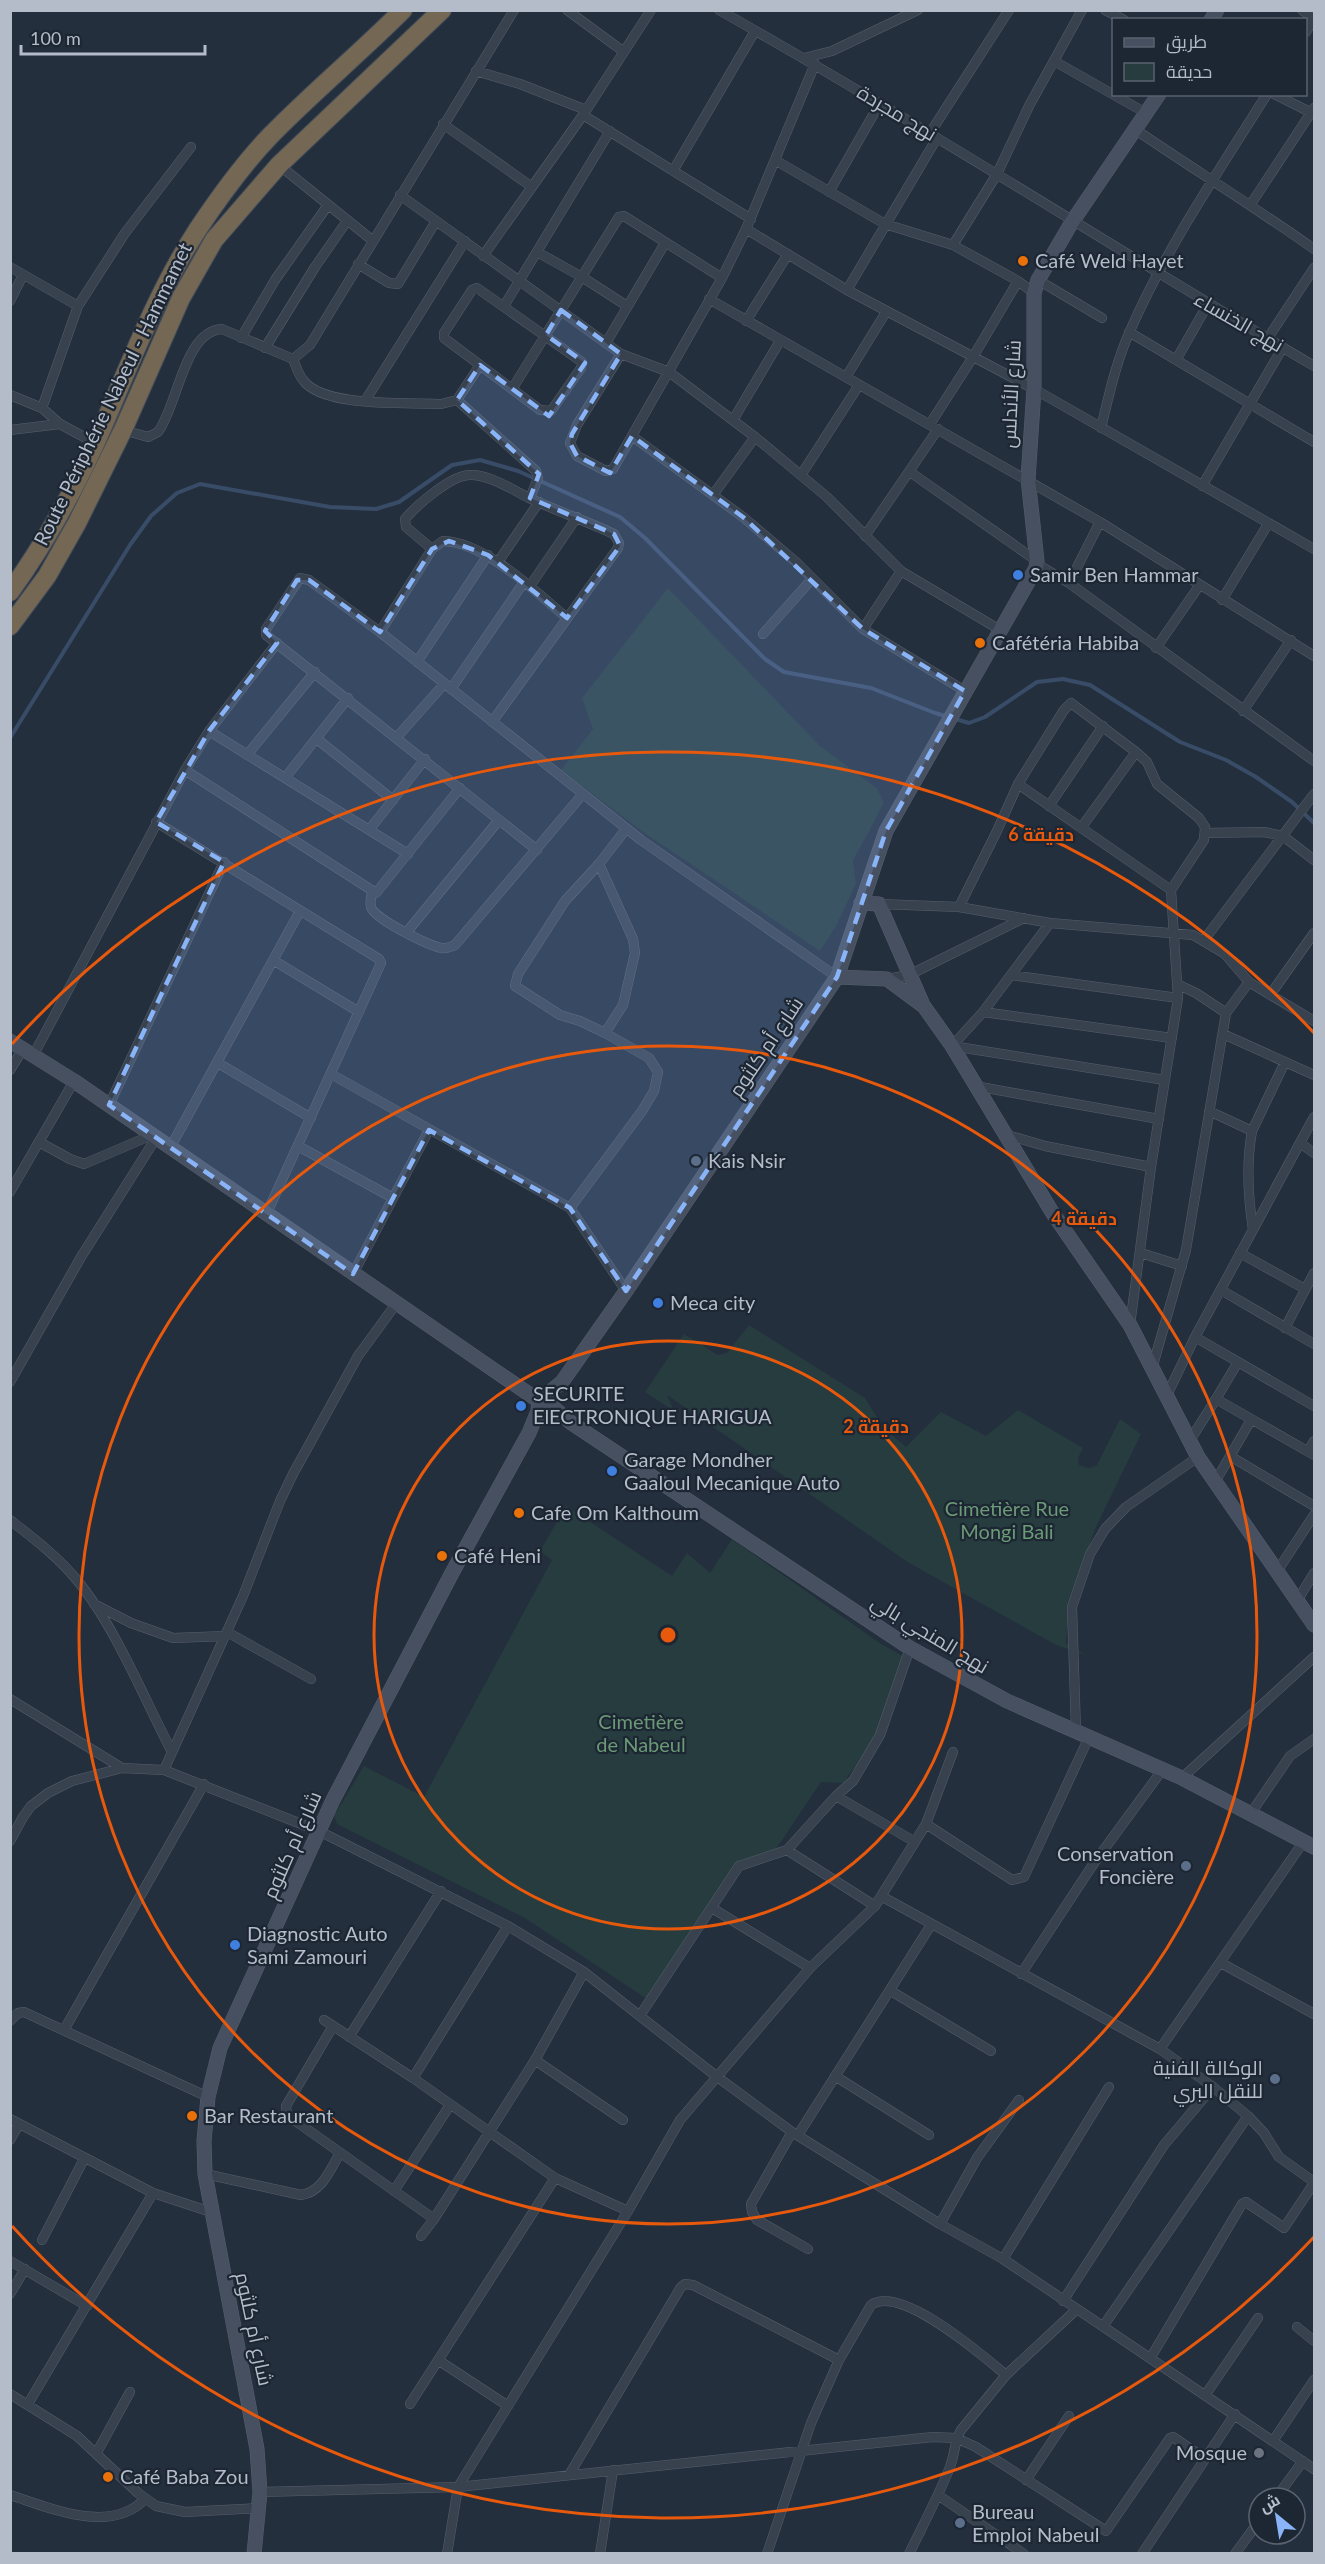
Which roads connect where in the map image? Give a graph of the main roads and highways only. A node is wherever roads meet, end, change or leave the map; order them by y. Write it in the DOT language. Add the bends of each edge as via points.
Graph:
graph roads {
  1 [pos="403,10"];
  2 [pos="442,10"];
  3 [pos="10,592"];
  4 [pos="10,626"];
  1 -- 3 [label="highway, Route Périphérie Nabeul - Hammamet" via="270,136 234,177 198,230 162,291 59,516"];
  2 -- 4 [label="highway, Route Périphérie Nabeul - Hammamet" via="279,165 214,240 181,298 77,523 47,576"];
}
